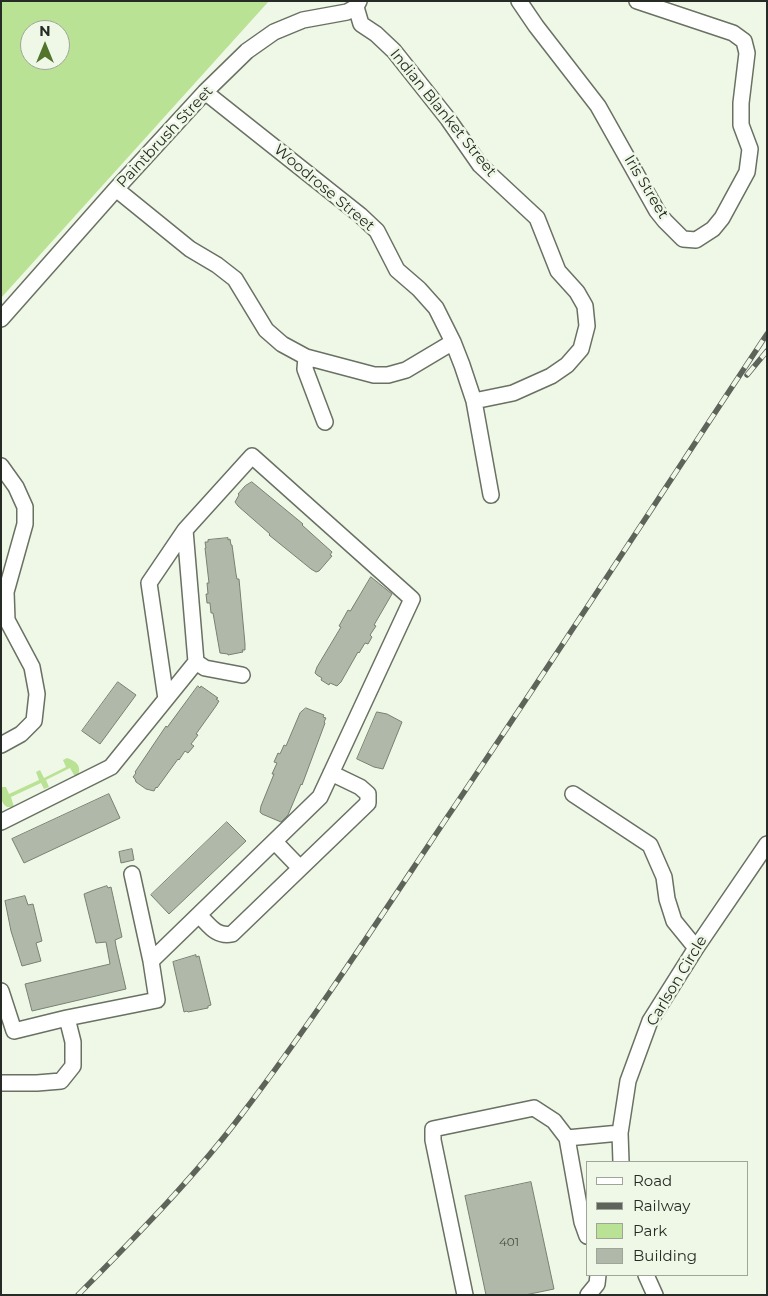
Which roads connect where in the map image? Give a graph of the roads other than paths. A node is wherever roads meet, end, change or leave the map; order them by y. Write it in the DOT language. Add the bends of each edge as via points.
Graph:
graph roads {
  1 [pos="519,1"];
  2 [pos="637,1"];
  3 [pos="358,4"];
  4 [pos="205,92"];
  5 [pos="116,189"];
  6 [pos="1,319"];
  7 [pos="453,342"];
  8 [pos="306,357"];
  9 [pos="474,401"];
  10 [pos="326,422"];
  11 [pos="1,466"];
  12 [pos="491,495"];
  13 [pos="185,530"];
  14 [pos="196,662"];
  15 [pos="242,675"];
  16 [pos="166,699"];
  17 [pos="1,745"];
  18 [pos="331,773"];
  19 [pos="573,794"];
  20 [pos="1,822"];
  21 [pos="275,842"];
  22 [pos="767,844"];
  23 [pos="300,868"];
  24 [pos="132,874"];
  25 [pos="199,915"];
  26 [pos="696,948"];
  27 [pos="151,961"];
  28 [pos="1,991"];
  29 [pos="68,1018"];
  30 [pos="1,1082"];
  31 [pos="620,1133"];
  32 [pos="566,1138"];
  33 [pos="620,1161"];
  34 [pos="586,1233"];
  35 [pos="598,1276"];
  36 [pos="646,1276"];
  37 [pos="464,1295"];
  38 [pos="588,1295"];
  39 [pos="655,1295"];
  1 -- 2 [label="street, Iris Street" via="598,106 665,221 683,239 696,240 722,218 747,172 750,149 741,125 744,41 733,33"];
  3 -- 4 [label="street, Paintbrush Street" via="347,12 304,20 274,32 247,51"];
  3 -- 9 [label="street, Indian Blanket Street" via="362,24 394,52 480,164 537,218 558,271 585,306 587,326 581,349 567,365 513,393"];
  4 -- 5 [label="street, Paintbrush Street"];
  4 -- 7 [label="street, Woodrose Street" via="337,196 376,232 396,270 436,308"];
  5 -- 6 [label="street, Paintbrush Street"];
  5 -- 8 [label="street" via="190,249 235,279 266,330 282,344"];
  7 -- 8 [label="street" via="406,370 388,375 374,375"];
  7 -- 9 [label="street, Woodrose Street"];
  8 -- 10 [label="street" via="306,369"];
  9 -- 12 [label="street, Woodrose Street"];
  11 -- 17 [label="street" via="25,508 25,524 6,592 7,620 32,667 37,694 34,721 21,734"];
  13 -- 14 [label="street"];
  13 -- 16 [label="street" via="149,583"];
  13 -- 18 [label="street" via="252,456 412,599"];
  14 -- 15 [label="street" via="205,668"];
  14 -- 16 [label="street"];
  16 -- 20 [label="street" via="111,767"];
  18 -- 21 [label="street" via="320,797"];
  18 -- 23 [label="street" via="360,786 368,794 368,803"];
  19 -- 26 [label="street" via="650,845 664,877 674,921"];
  21 -- 23 [label="street"];
  21 -- 25 [label="street"];
  22 -- 26 [label="street, Carlson Circle"];
  23 -- 25 [label="street" via="232,934 224,936 217,932"];
  24 -- 27 [label="street"];
  25 -- 27 [label="street"];
  26 -- 31 [label="street, Carlson Circle" via="650,1021 628,1080"];
  27 -- 29 [label="street" via="157,1000"];
  28 -- 29 [label="street" via="14,1031"];
  29 -- 30 [label="street" via="73,1066 61,1081"];
  31 -- 32 [label="street"];
  31 -- 33 [label="street, Carlson Circle"];
  32 -- 34 [label="street"];
  32 -- 37 [label="street" via="554,1120 534,1108 433,1130"];
  35 -- 38 [label="street" via="597,1284"];
  36 -- 39 [label="street"];
}
